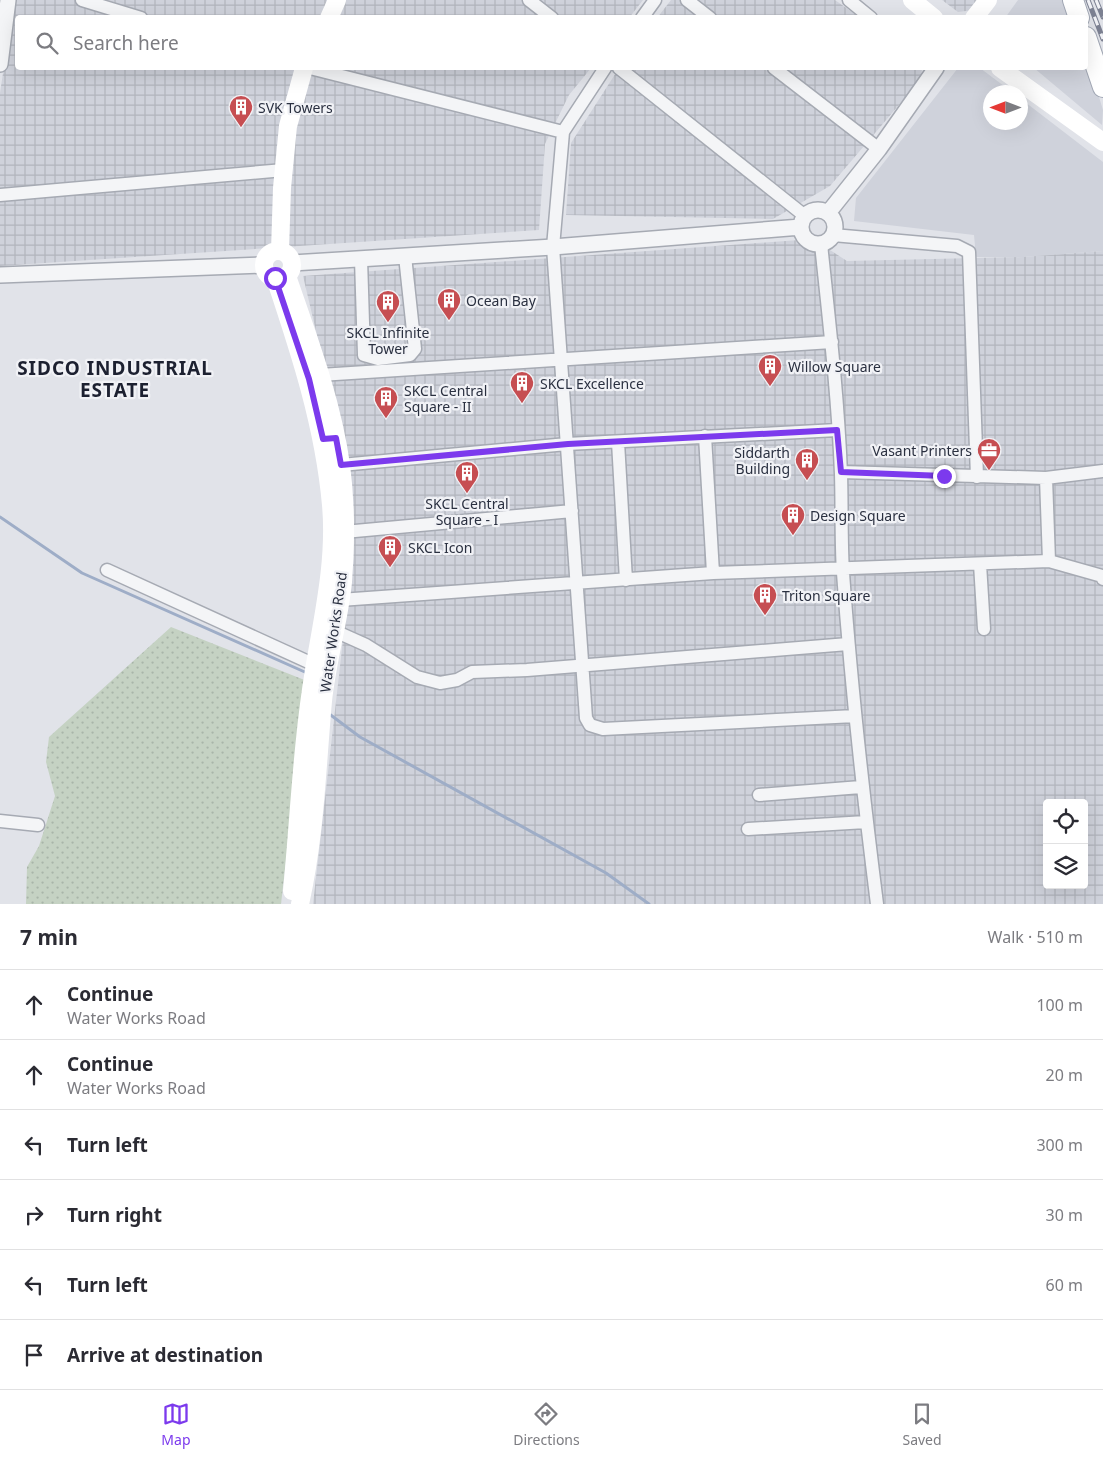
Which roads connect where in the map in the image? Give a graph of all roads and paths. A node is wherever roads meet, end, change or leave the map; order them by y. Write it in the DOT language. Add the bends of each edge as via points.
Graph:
graph roads {
  1 [pos="8,0"];
  2 [pos="82,0"];
  3 [pos="338,0"];
  4 [pos="528,0"];
  5 [pos="655,0"];
  6 [pos="687,0"];
  7 [pos="849,0"];
  8 [pos="912,0"];
  9 [pos="988,0"];
  10 [pos="1073,0"];
  11 [pos="131,15"];
  12 [pos="330,15"];
  13 [pos="548,15"];
  14 [pos="644,15"];
  15 [pos="706,15"];
  16 [pos="867,15"];
  17 [pos="930,15"];
  18 [pos="976,15"];
  19 [pos="1078,15"];
  20 [pos="1088,43"];
  21 [pos="0,64"];
  22 [pos="303,70"];
  23 [pos="318,70"];
  24 [pos="604,70"];
  25 [pos="621,70"];
  26 [pos="777,70"];
  27 [pos="934,70"];
  28 [pos="1003,70"];
  29 [pos="1103,87"];
  30 [pos="563,132"];
  31 [pos="1103,142"];
  32 [pos="879,149"];
  33 [pos="284,170"];
  34 [pos="0,195"];
  35 [pos="828,213"];
  36 [pos="803,222"];
  37 [pos="833,235"];
  38 [pos="820,244"];
  39 [pos="553,247"];
  40 [pos="405,256"];
  41 [pos="361,259"];
  42 [pos="280,267"];
  43 [pos="0,274"];
  44 [pos="832,342"];
  45 [pos="560,360"];
  46 [pos="320,375"];
  47 [pos="837,430"];
  48 [pos="705,436"];
  49 [pos="329,439"];
  50 [pos="618,442"];
  51 [pos="568,444"];
  52 [pos="341,465"];
  53 [pos="1103,471"];
  54 [pos="841,472"];
  55 [pos="977,477"];
  56 [pos="1046,478"];
  57 [pos="572,511"];
  58 [pos="344,532"];
  59 [pos="1050,562"];
  60 [pos="980,564"];
  61 [pos="107,570"];
  62 [pos="843,570"];
  63 [pos="713,573"];
  64 [pos="1103,579"];
  65 [pos="626,580"];
  66 [pos="578,583"];
  67 [pos="340,600"];
  68 [pos="328,628"];
  69 [pos="984,629"];
  70 [pos="848,644"];
  71 [pos="581,665"];
  72 [pos="319,677"];
  73 [pos="855,716"];
  74 [pos="861,787"];
  75 [pos="759,795"];
  76 [pos="0,821"];
  77 [pos="866,822"];
  78 [pos="38,825"];
  79 [pos="748,829"];
  80 [pos="289,904"];
  81 [pos="300,904"];
  82 [pos="877,904"];
  1 -- 21 [label="street"];
  2 -- 11 [label="street"];
  3 -- 12 [label="main road"];
  4 -- 13 [label="street"];
  5 -- 14 [label="street"];
  6 -- 15 [label="street"];
  7 -- 16 [label="street"];
  8 -- 17 [label="main road"];
  9 -- 18 [label="main road"];
  10 -- 19 [label="main road"];
  20 -- 29 [label="main road"];
  22 -- 33 [label="main road" via="288,126"];
  23 -- 30 [label="street"];
  24 -- 30 [label="street"];
  25 -- 36 [label="street"];
  26 -- 32 [label="street"];
  27 -- 32 [label="street"];
  28 -- 31 [label="main road"];
  30 -- 39 [label="street"];
  32 -- 35 [label="street"];
  33 -- 34 [label="street"];
  33 -- 42 [label="main road"];
  35 -- 36 [label="street" via="814,210"];
  35 -- 37 [label="street" via="835,224"];
  36 -- 38 [label="street" via="805,238"];
  36 -- 39 [label="street"];
  37 -- 38 [label="street"];
  37 -- 55 [label="street" via="957,246 969,252"];
  38 -- 44 [label="street"];
  39 -- 40 [label="street"];
  39 -- 45 [label="street"];
  40 -- 41 [label="street"];
  40 -- 41 [label="street" via="416,349 410,355 378,359 364,355"];
  41 -- 42 [label="street"];
  42 -- 43 [label="street"];
  42 -- 46 [label="main road, Water Works Road"];
  42 -- 49 [label="main road, Water Works Road" via="309,379"];
  44 -- 45 [label="street"];
  44 -- 47 [label="street"];
  45 -- 46 [label="street"];
  45 -- 51 [label="street"];
  46 -- 49 [label="main road, Water Works Road"];
  47 -- 48 [label="street"];
  47 -- 54 [label="street"];
  48 -- 50 [label="street"];
  48 -- 63 [label="street"];
  49 -- 52 [label="main road, Water Works Road"];
  49 -- 68 [label="main road, Water Works Road" via="332,525"];
  50 -- 51 [label="street"];
  50 -- 65 [label="street"];
  51 -- 52 [label="street"];
  51 -- 57 [label="street"];
  52 -- 58 [label="main road, Water Works Road"];
  53 -- 56 [label="street"];
  54 -- 55 [label="street"];
  54 -- 62 [label="street"];
  55 -- 56 [label="street"];
  56 -- 59 [label="street"];
  57 -- 58 [label="street"];
  57 -- 66 [label="street"];
  58 -- 67 [label="main road, Water Works Road"];
  59 -- 60 [label="street"];
  59 -- 64 [label="street" via="1102,576"];
  60 -- 62 [label="street"];
  60 -- 69 [label="street"];
  61 -- 72 [label="street"];
  62 -- 63 [label="street"];
  62 -- 70 [label="street"];
  63 -- 65 [label="street"];
  65 -- 66 [label="street"];
  66 -- 67 [label="street"];
  66 -- 71 [label="street"];
  67 -- 68 [label="main road, Water Works Road"];
  68 -- 71 [label="street" via="366,645 417,677 440,683 457,680 472,672"];
  68 -- 72 [label="main road, Water Works Road"];
  70 -- 71 [label="street"];
  70 -- 73 [label="street"];
  71 -- 73 [label="street" via="586,718 596,728"];
  72 -- 80 [label="main road, Water Works Road"];
  72 -- 81 [label="main road, Water Works Road" via="310,838"];
  73 -- 74 [label="street"];
  74 -- 75 [label="street"];
  74 -- 77 [label="street"];
  76 -- 78 [label="street"];
  77 -- 79 [label="street"];
  77 -- 82 [label="street"];
}
